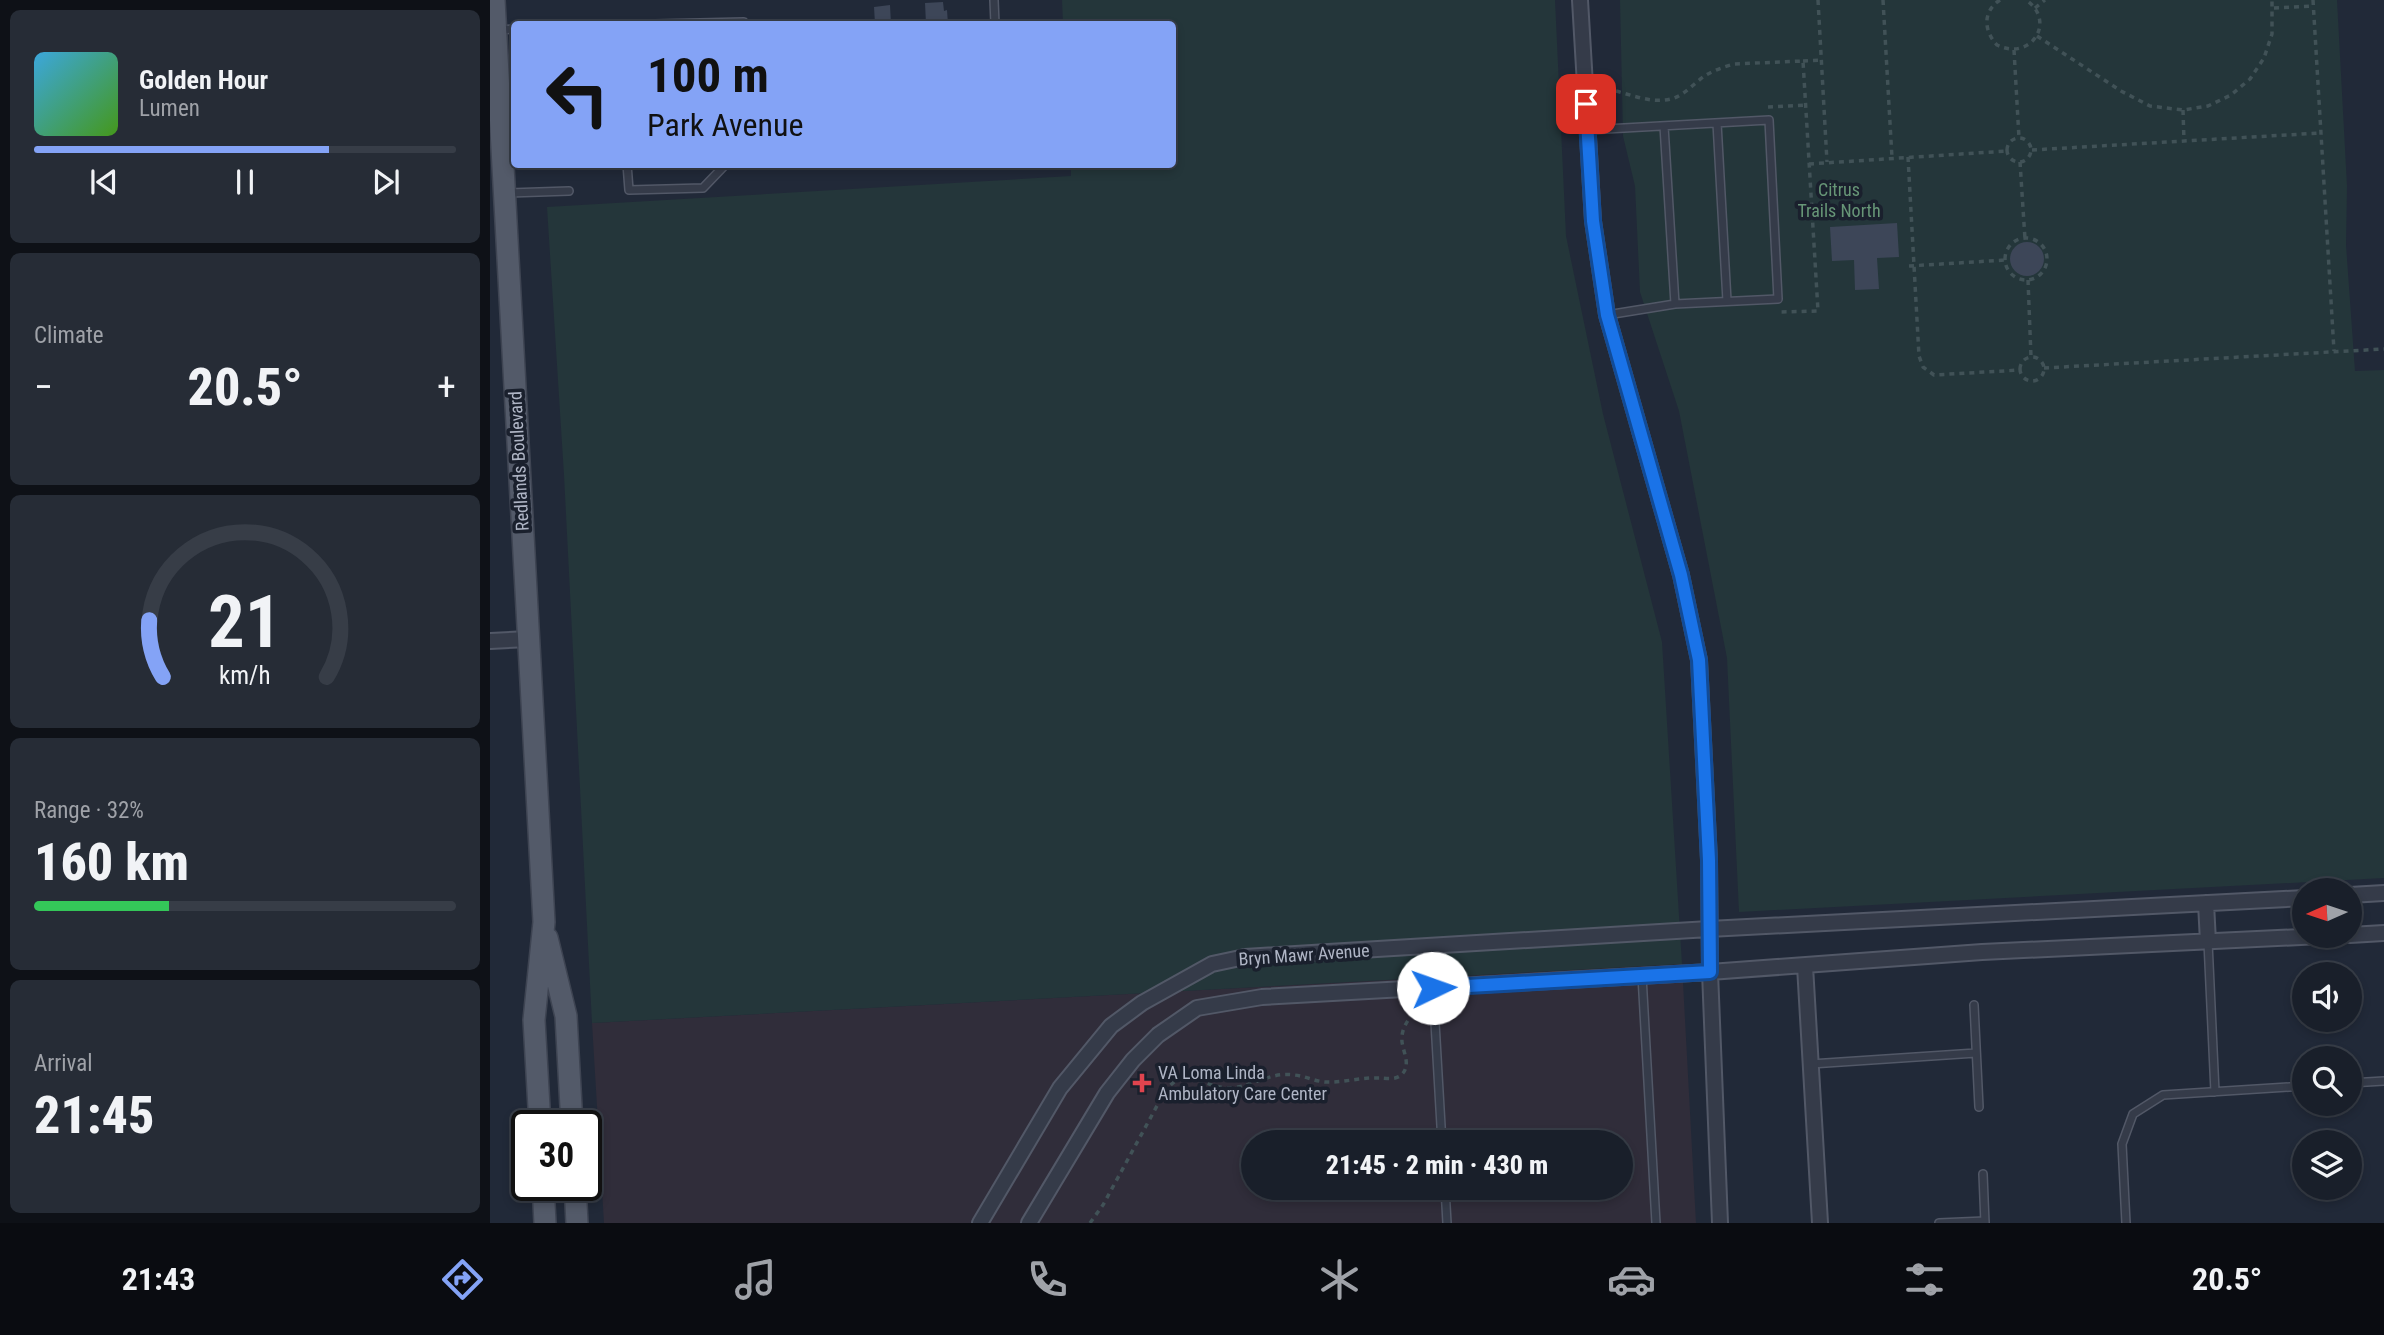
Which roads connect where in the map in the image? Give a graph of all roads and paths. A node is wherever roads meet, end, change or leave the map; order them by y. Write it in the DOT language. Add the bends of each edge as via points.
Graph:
graph roads {
  1 [pos="494,0"];
  2 [pos="994,0"];
  3 [pos="1580,0"];
  4 [pos="1818,0"];
  5 [pos="1883,0"];
  6 [pos="2000,0"];
  7 [pos="2026,0"];
  8 [pos="2046,0"];
  9 [pos="2272,0"];
  10 [pos="2313,0"];
  11 [pos="2314,6"];
  12 [pos="2035,8"];
  13 [pos="2274,8"];
  14 [pos="995,21"];
  15 [pos="505,30"];
  16 [pos="2037,36"];
  17 [pos="2014,50"];
  18 [pos="1821,60"];
  19 [pos="1803,61"];
  20 [pos="1616,91"];
  21 [pos="507,102"];
  22 [pos="2183,110"];
  23 [pos="1717,123"];
  24 [pos="1664,126"];
  25 [pos="1588,130"];
  26 [pos="2320,133"];
  27 [pos="2019,138"];
  28 [pos="2184,141"];
  29 [pos="2032,150"];
  30 [pos="2007,151"];
  31 [pos="1908,157"];
  32 [pos="1892,158"];
  33 [pos="1827,162"];
  34 [pos="2020,162"];
  35 [pos="627,168"];
  36 [pos="722,168"];
  37 [pos="569,191"];
  38 [pos="505,194"];
  39 [pos="2025,239"];
  40 [pos="2006,260"];
  41 [pos="1912,266"];
  42 [pos="1822,270"];
  43 [pos="1816,271"];
  44 [pos="2028,280"];
  45 [pos="1727,302"];
  46 [pos="1675,304"];
  47 [pos="1607,315"];
  48 [pos="2384,349"];
  49 [pos="2334,351"];
  50 [pos="2031,357"];
  51 [pos="2044,368"];
  52 [pos="2020,370"];
  53 [pos="528,639"];
  54 [pos="490,641"];
  55 [pos="2384,893"];
  56 [pos="2362,894"];
  57 [pos="2292,899"];
  58 [pos="2206,904"];
  59 [pos="544,922"];
  60 [pos="1709,929"];
  61 [pos="2384,933"];
  62 [pos="2362,934"];
  63 [pos="2292,938"];
  64 [pos="2208,942"];
  65 [pos="1805,966"];
  66 [pos="1710,972"];
  67 [pos="1642,975"];
  68 [pos="1433,988"];
  69 [pos="1974,1005"];
  70 [pos="1418,1008"];
  71 [pos="1976,1053"];
  72 [pos="1811,1064"];
  73 [pos="2384,1081"];
  74 [pos="2362,1082"];
  75 [pos="2292,1087"];
  76 [pos="2215,1092"];
  77 [pos="1979,1107"];
  78 [pos="539,1110"];
  79 [pos="571,1110"];
  80 [pos="1442,1130"];
  81 [pos="1983,1174"];
  82 [pos="1446,1200"];
  83 [pos="544,1201"];
  84 [pos="576,1201"];
  85 [pos="1985,1222"];
  86 [pos="545,1223"];
  87 [pos="577,1223"];
  88 [pos="980,1223"];
  89 [pos="1029,1223"];
  90 [pos="1090,1223"];
  91 [pos="1447,1223"];
  92 [pos="1656,1223"];
  93 [pos="1720,1223"];
  94 [pos="1820,1223"];
  95 [pos="1939,1223"];
  96 [pos="2126,1223"];
  1 -- 15 [label="main road, Redlands Boulevard"];
  2 -- 14 [label="lane"];
  3 -- 25 [label="street"];
  4 -- 18 [label="path"];
  5 -- 32 [label="path"];
  6 -- 17 [label="path" via="1989,11 1987,29 1997,44"];
  7 -- 12 [label="path"];
  8 -- 12 [label="path"];
  9 -- 13 [label="path"];
  10 -- 11 [label="path"];
  11 -- 13 [label="path"];
  11 -- 26 [label="path"];
  12 -- 16 [label="path" via="2040,22"];
  13 -- 22 [label="path" via="2264,58 2250,79 2208,106"];
  15 -- 21 [label="main road, Redlands Boulevard"];
  16 -- 17 [label="path"];
  16 -- 22 [label="path" via="2150,106"];
  17 -- 27 [label="path"];
  18 -- 19 [label="path"];
  18 -- 33 [label="path"];
  19 -- 20 [label="path" via="1723,67 1677,98 1665,100"];
  19 -- 33 [label="path" via="1809,164"];
  21 -- 38 [label="main road, Redlands Boulevard"];
  22 -- 28 [label="path"];
  23 -- 24 [label="lane"];
  23 -- 45 [label="lane"];
  23 -- 45 [label="lane" via="1769,120 1778,299"];
  24 -- 25 [label="lane"];
  24 -- 46 [label="lane"];
  25 -- 47 [label="street" via="1593,221"];
  26 -- 28 [label="path"];
  26 -- 49 [label="path"];
  27 -- 29 [label="path" via="2029,142"];
  27 -- 30 [label="path" via="2012,140"];
  28 -- 29 [label="path"];
  29 -- 34 [label="path" via="2030,157"];
  30 -- 31 [label="path"];
  30 -- 34 [label="path"];
  31 -- 32 [label="path"];
  31 -- 41 [label="path"];
  32 -- 33 [label="path"];
  34 -- 39 [label="path"];
  35 -- 36 [label="lane" via="629,190 703,188"];
  37 -- 38 [label="lane"];
  38 -- 53 [label="main road, Redlands Boulevard"];
  39 -- 40 [label="path" via="2013,243"];
  39 -- 44 [label="path" via="2042,246 2047,258 2040,275"];
  40 -- 41 [label="path"];
  40 -- 44 [label="path" via="2015,277"];
  41 -- 52 [label="path" via="1923,368 1934,375"];
  42 -- 43 [label="path"];
  44 -- 50 [label="path"];
  45 -- 46 [label="lane"];
  46 -- 47 [label="lane"];
  47 -- 60 [label="street" via="1681,575 1699,660"];
  48 -- 49 [label="path"];
  49 -- 51 [label="path"];
  50 -- 51 [label="path" via="2042,361"];
  50 -- 52 [label="path"];
  51 -- 52 [label="path" via="2043,376 2033,381"];
  53 -- 54 [label="street"];
  53 -- 59 [label="main road, Redlands Boulevard"];
  55 -- 56 [label="street"];
  57 -- 58 [label="street, Bryn Mawr Avenue"];
  58 -- 60 [label="street, Bryn Mawr Avenue"];
  58 -- 64 [label="street"];
  59 -- 78 [label="main road, Redlands Boulevard" via="534,1020"];
  59 -- 79 [label="main road, Redlands Boulevard" via="566,1016"];
  60 -- 66 [label="street"];
  60 -- 88 [label="street, Bryn Mawr Avenue" via="1245,957 1212,964 1111,1026 1060,1088"];
  61 -- 62 [label="street"];
  63 -- 64 [label="street"];
  64 -- 65 [label="street"];
  64 -- 76 [label="lane"];
  65 -- 66 [label="street"];
  65 -- 72 [label="street"];
  66 -- 67 [label="street"];
  66 -- 93 [label="street"];
  67 -- 68 [label="street"];
  67 -- 92 [label="lane"];
  68 -- 80 [label="lane"];
  68 -- 89 [label="street" via="1262,997 1197,1007 1158,1035 1107,1093"];
  69 -- 71 [label="lane"];
  70 -- 90 [label="path" via="1402,1035 1405,1068 1393,1079 1325,1082 1279,1074 1225,1088 1191,1077 1175,1080"];
  71 -- 72 [label="lane"];
  71 -- 77 [label="lane"];
  72 -- 94 [label="street"];
  73 -- 74 [label="lane"];
  75 -- 76 [label="lane"];
  76 -- 96 [label="lane" via="2163,1095 2133,1114 2122,1144"];
  81 -- 85 [label="lane"];
  82 -- 91 [label="lane"];
  83 -- 86 [label="main road"];
  84 -- 87 [label="main road"];
  85 -- 95 [label="lane"];
}
